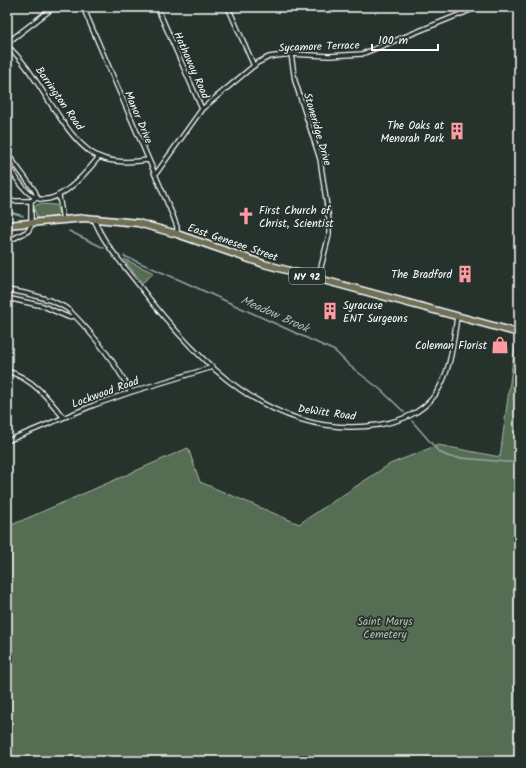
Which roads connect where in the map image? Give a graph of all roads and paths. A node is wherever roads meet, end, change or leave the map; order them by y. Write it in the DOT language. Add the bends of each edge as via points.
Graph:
graph roads {
  1 [pos="54,7"];
  2 [pos="83,7"];
  3 [pos="157,7"];
  4 [pos="228,7"];
  5 [pos="461,7"];
  6 [pos="478,7"];
  7 [pos="464,13"];
  8 [pos="7,44"];
  9 [pos="291,54"];
  10 [pos="254,66"];
  11 [pos="202,109"];
  12 [pos="7,153"];
  13 [pos="99,157"];
  14 [pos="148,160"];
  15 [pos="7,164"];
  16 [pos="155,175"];
  17 [pos="59,196"];
  18 [pos="37,197"];
  19 [pos="7,201"];
  20 [pos="31,201"];
  21 [pos="94,218"];
  22 [pos="63,220"];
  23 [pos="32,223"];
  24 [pos="7,225"];
  25 [pos="177,234"];
  26 [pos="7,242"];
  27 [pos="318,279"];
  28 [pos="7,290"];
  29 [pos="7,298"];
  30 [pos="74,316"];
  31 [pos="457,317"];
  32 [pos="519,334"];
  33 [pos="213,368"];
  34 [pos="7,371"];
  35 [pos="130,392"];
  36 [pos="63,418"];
  37 [pos="7,442"];
  1 -- 8 [label="street"];
  2 -- 14 [label="street, Manor Drive"];
  3 -- 11 [label="street, Hathaway Road"];
  4 -- 10 [label="street"];
  5 -- 7 [label="street"];
  6 -- 7 [label="street, Sycamore Terrace"];
  7 -- 9 [label="street, Sycamore Terrace" via="362,54"];
  8 -- 13 [label="street, Barrington Road" via="20,57 71,132"];
  9 -- 10 [label="street, Sycamore Terrace" via="269,58"];
  9 -- 27 [label="street, Stoneridge Drive" via="299,95 320,159 329,220 327,244"];
  10 -- 11 [label="street, Sycamore Terrace"];
  11 -- 16 [label="street, Sycamore Terrace"];
  12 -- 18 [label="street" via="36,191"];
  13 -- 14 [label="street, Barrington Road" via="130,162"];
  13 -- 17 [label="street"];
  14 -- 16 [label="street, Manor Drive"];
  15 -- 18 [label="street" via="30,194"];
  16 -- 25 [label="street, Manor Drive" via="174,218"];
  17 -- 18 [label="street" via="52,199"];
  17 -- 22 [label="street"];
  18 -- 20 [label="street"];
  19 -- 20 [label="street"];
  20 -- 23 [label="street"];
  21 -- 22 [label="main road, East Genesee Street / NY 92"];
  21 -- 25 [label="main road, East Genesee Street / NY 92" via="138,223"];
  21 -- 33 [label="street, DeWitt Road" via="98,230 153,303"];
  22 -- 23 [label="main road, East Genesee Street / NY 92"];
  23 -- 24 [label="main road, East Genesee Street / NY 92"];
  23 -- 26 [label="street" via="28,231"];
  25 -- 27 [label="main road, East Genesee Street / NY 92" via="264,264"];
  27 -- 31 [label="main road, East Genesee Street / NY 92"];
  28 -- 30 [label="street" via="42,298 70,311"];
  29 -- 30 [label="street" via="43,306 68,317"];
  30 -- 35 [label="street" via="101,345"];
  31 -- 32 [label="main road, East Genesee Street / NY 92"];
  31 -- 33 [label="street, DeWitt Road" via="449,364 436,394 415,413 386,423 356,427 287,415 242,392"];
  33 -- 35 [label="street, Lockwood Road"];
  34 -- 36 [label="street" via="34,385"];
  35 -- 36 [label="street, Lockwood Road"];
  36 -- 37 [label="street, Lockwood Road"];
}
